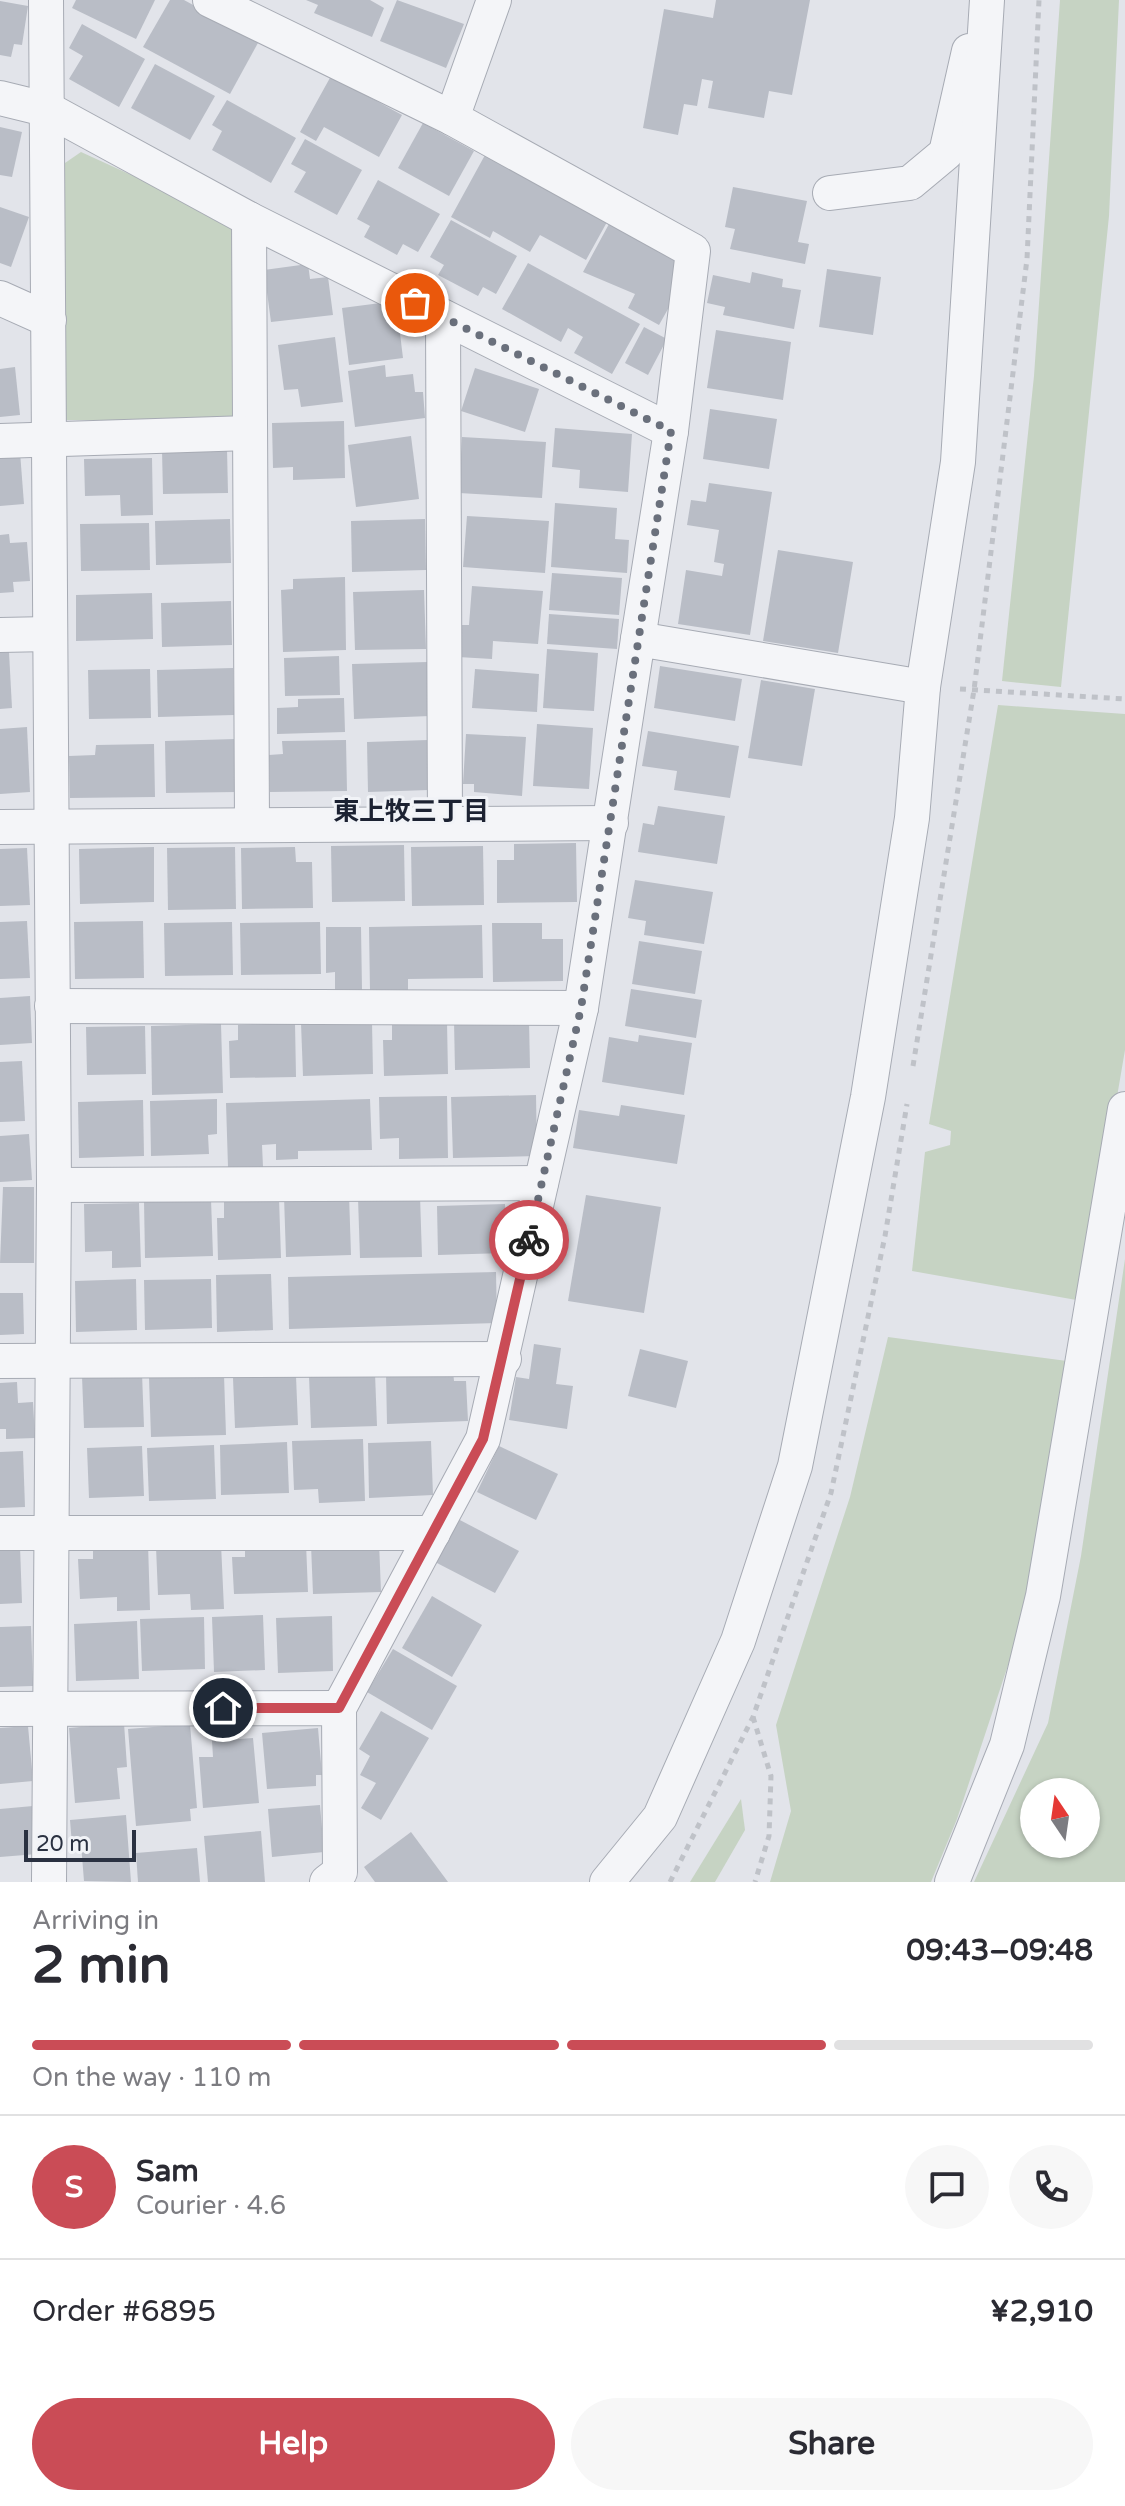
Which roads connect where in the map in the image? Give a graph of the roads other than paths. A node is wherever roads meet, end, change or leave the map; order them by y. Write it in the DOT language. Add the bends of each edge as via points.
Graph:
graph roads {
  1 [pos="46,0"];
  2 [pos="210,0"];
  3 [pos="494,0"];
  4 [pos="987,0"];
  5 [pos="986,35"];
  6 [pos="0,98"];
  7 [pos="49,110"];
  8 [pos="452,118"];
  9 [pos="830,193"];
  10 [pos="249,219"];
  11 [pos="0,298"];
  12 [pos="443,317"];
  13 [pos="49,320"];
  14 [pos="671,431"];
  15 [pos="249,433"];
  16 [pos="0,441"];
  17 [pos="49,441"];
  18 [pos="49,634"];
  19 [pos="0,635"];
  20 [pos="638,639"];
  21 [pos="923,687"];
  22 [pos="611,823"];
  23 [pos="445,824"];
  24 [pos="252,825"];
  25 [pos="50,826"];
  26 [pos="0,827"];
  27 [pos="52,1006"];
  28 [pos="581,1008"];
  29 [pos="1125,1109"];
  30 [pos="541,1183"];
  31 [pos="54,1185"];
  32 [pos="504,1359"];
  33 [pos="0,1361"];
  34 [pos="53,1361"];
  35 [pos="0,1533"];
  36 [pos="52,1533"];
  37 [pos="433,1533"];
  38 [pos="50,1708"];
  39 [pos="339,1708"];
  40 [pos="0,1709"];
  41 [pos="49,1882"];
  42 [pos="327,1882"];
  43 [pos="607,1882"];
  44 [pos="952,1882"];
  1 -- 7 [label="street"];
  2 -- 8 [label="street"];
  3 -- 8 [label="street"];
  4 -- 5 [label="street"];
  5 -- 9 [label="street" via="969,50 946,153 910,183"];
  5 -- 21 [label="street" via="958,462"];
  6 -- 7 [label="street"];
  7 -- 10 [label="street"];
  7 -- 13 [label="street"];
  8 -- 14 [label="street" via="693,251"];
  10 -- 12 [label="street"];
  10 -- 15 [label="street"];
  11 -- 13 [label="street"];
  12 -- 14 [label="street"];
  12 -- 23 [label="street"];
  13 -- 17 [label="street"];
  14 -- 20 [label="street"];
  15 -- 17 [label="street"];
  15 -- 24 [label="street"];
  16 -- 17 [label="street"];
  17 -- 18 [label="street"];
  18 -- 19 [label="street"];
  18 -- 25 [label="street"];
  20 -- 21 [label="street"];
  20 -- 22 [label="street"];
  21 -- 43 [label="street" via="912,818 868,1097 795,1466 738,1641 660,1817"];
  22 -- 23 [label="street"];
  22 -- 28 [label="street"];
  23 -- 24 [label="street"];
  24 -- 25 [label="street"];
  25 -- 26 [label="street"];
  25 -- 27 [label="street"];
  27 -- 28 [label="street"];
  27 -- 31 [label="street"];
  28 -- 30 [label="street"];
  29 -- 44 [label="street" via="1043,1596 1007,1745"];
  30 -- 31 [label="street"];
  30 -- 32 [label="street"];
  31 -- 34 [label="street"];
  32 -- 34 [label="street"];
  32 -- 37 [label="street" via="483,1439"];
  33 -- 34 [label="street"];
  34 -- 36 [label="street"];
  35 -- 36 [label="street"];
  36 -- 37 [label="street"];
  36 -- 38 [label="street"];
  37 -- 39 [label="street"];
  38 -- 39 [label="street"];
  38 -- 40 [label="street"];
  38 -- 41 [label="street"];
  39 -- 42 [label="street" via="340,1872"];
}
